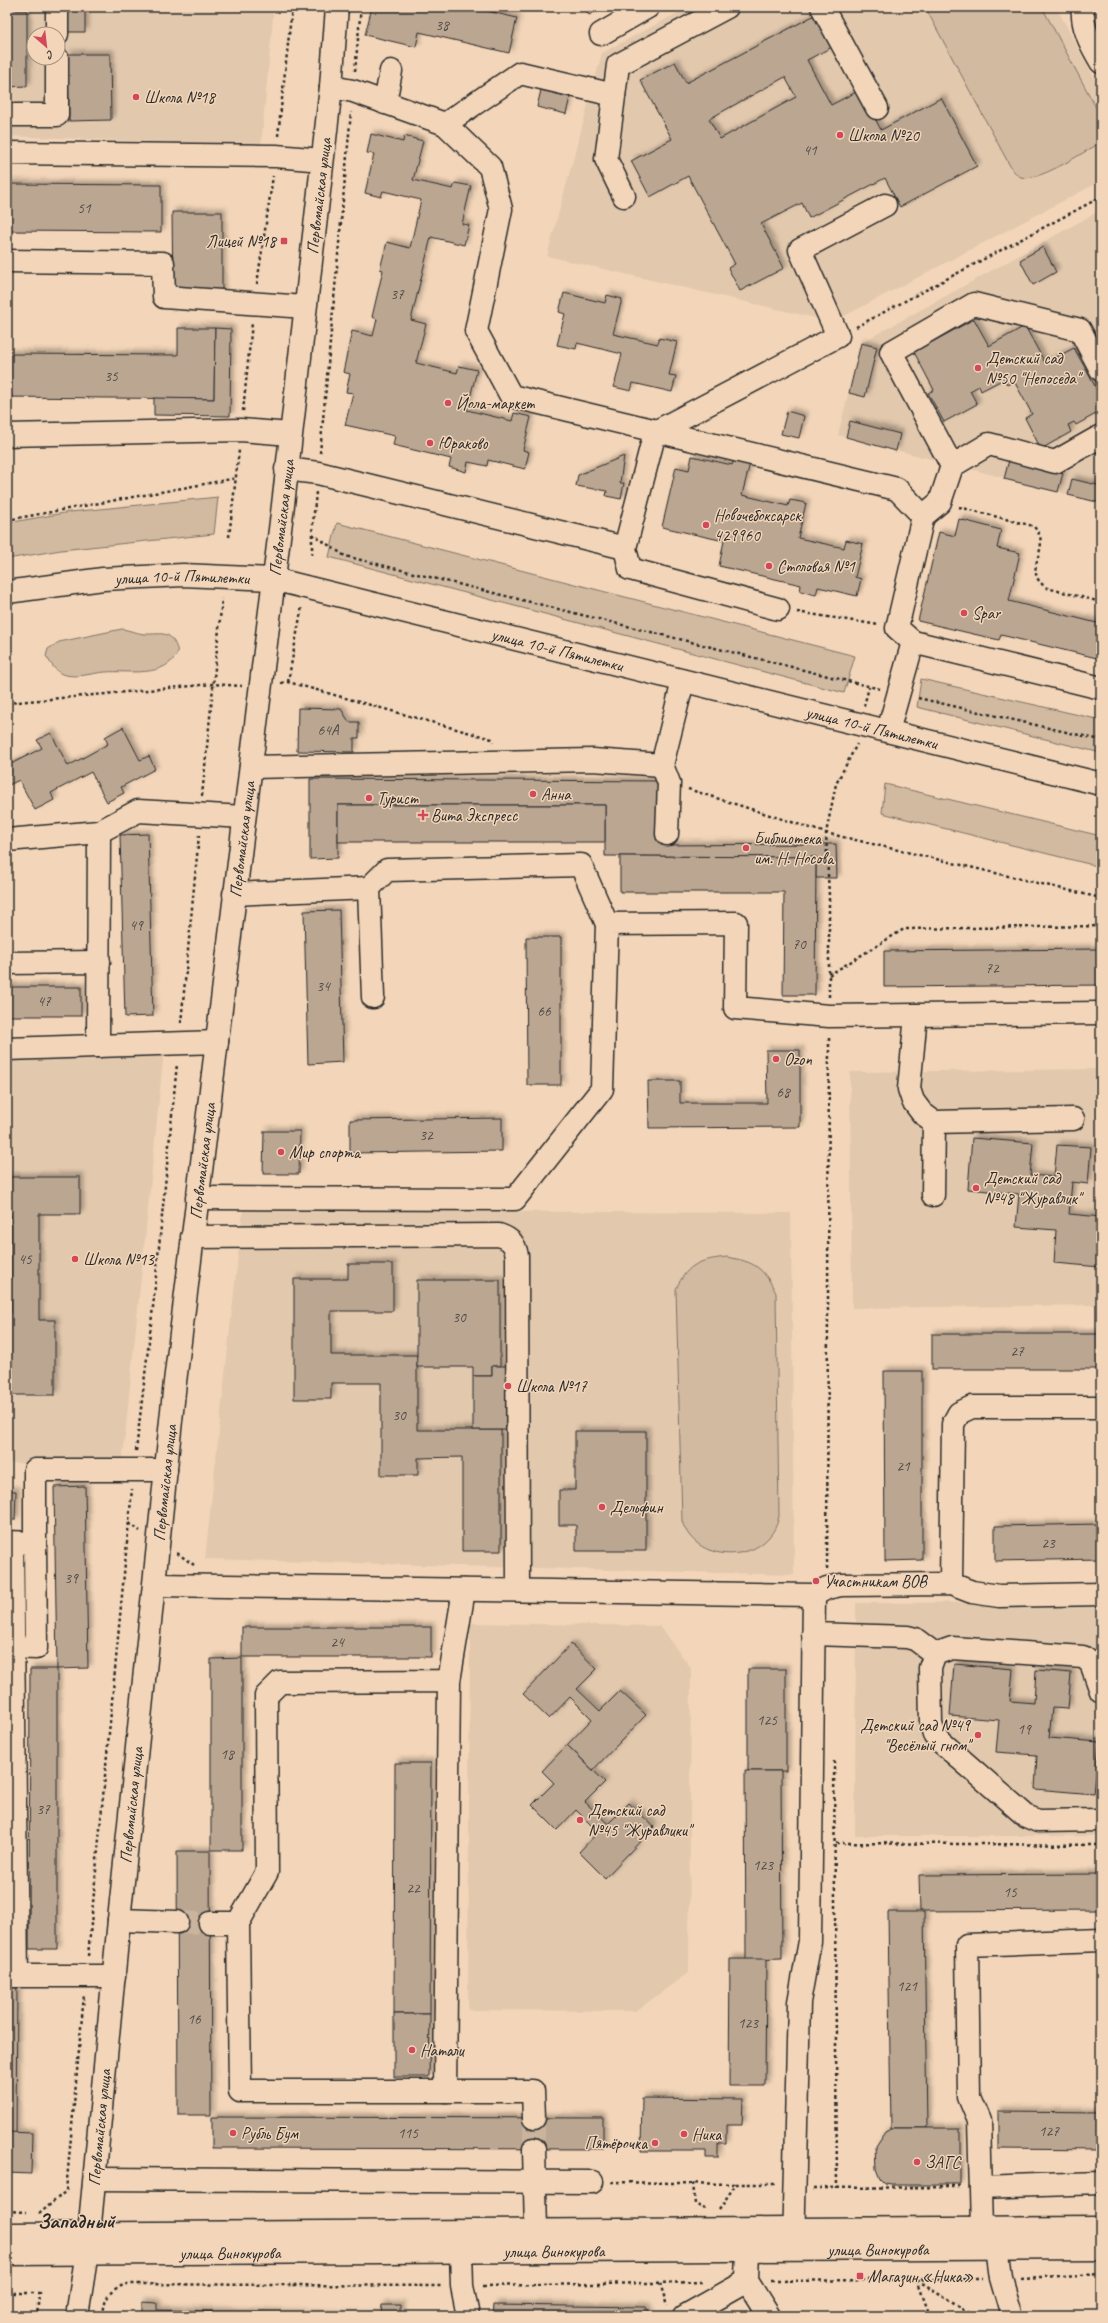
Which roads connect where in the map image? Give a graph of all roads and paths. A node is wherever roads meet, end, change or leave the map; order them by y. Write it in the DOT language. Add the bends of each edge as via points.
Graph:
graph roads {
  1 [pos="57,7"];
  2 [pos="292,7"];
  3 [pos="337,7"];
  4 [pos="361,7"];
  5 [pos="648,7"];
  6 [pos="727,7"];
  7 [pos="822,7"];
  8 [pos="1083,7"];
  9 [pos="57,26"];
  10 [pos="601,34"];
  11 [pos="1101,62"];
  12 [pos="57,66"];
  13 [pos="391,71"];
  14 [pos="331,87"];
  15 [pos="353,91"];
  16 [pos="614,95"];
  17 [pos="385,103"];
  18 [pos="877,108"];
  19 [pos="7,115"];
  20 [pos="445,124"];
  21 [pos="7,153"];
  22 [pos="276,156"];
  23 [pos="322,160"];
  24 [pos="624,196"];
  25 [pos="1101,197"];
  26 [pos="885,205"];
  27 [pos="7,261"];
  28 [pos="254,302"];
  29 [pos="305,307"];
  30 [pos="838,336"];
  31 [pos="1101,370"];
  32 [pos="241,430"];
  33 [pos="655,432"];
  34 [pos="290,434"];
  35 [pos="7,435"];
  36 [pos="1101,436"];
  37 [pos="952,466"];
  38 [pos="286,469"];
  39 [pos="318,473"];
  40 [pos="237,478"];
  41 [pos="940,502"];
  42 [pos="923,516"];
  43 [pos="7,520"];
  44 [pos="312,534"];
  45 [pos="229,537"];
  46 [pos="625,548"];
  47 [pos="312,555"];
  48 [pos="273,579"];
  49 [pos="7,592"];
  50 [pos="222,599"];
  51 [pos="1101,602"];
  52 [pos="302,606"];
  53 [pos="778,609"];
  54 [pos="897,628"];
  55 [pos="913,642"];
  56 [pos="684,681"];
  57 [pos="288,682"];
  58 [pos="276,683"];
  59 [pos="213,684"];
  60 [pos="246,686"];
  61 [pos="869,687"];
  62 [pos="1101,688"];
  63 [pos="897,693"];
  64 [pos="7,703"];
  65 [pos="860,724"];
  66 [pos="888,731"];
  67 [pos="1101,740"];
  68 [pos="505,762"];
  69 [pos="251,767"];
  70 [pos="666,774"];
  71 [pos="1101,784"];
  72 [pos="200,815"];
  73 [pos="244,817"];
  74 [pos="99,832"];
  75 [pos="826,833"];
  76 [pos="668,834"];
  77 [pos="7,840"];
  78 [pos="370,888"];
  79 [pos="234,894"];
  80 [pos="1101,898"];
  81 [pos="607,924"];
  82 [pos="1101,926"];
  83 [pos="99,962"];
  84 [pos="7,963"];
  85 [pos="829,975"];
  86 [pos="373,997"];
  87 [pos="1101,1013"];
  88 [pos="916,1015"];
  89 [pos="829,1016"];
  90 [pos="217,1042"];
  91 [pos="179,1043"];
  92 [pos="98,1046"];
  93 [pos="7,1049"];
  94 [pos="1073,1119"];
  95 [pos="934,1122"];
  96 [pos="933,1194"];
  97 [pos="197,1198"];
  98 [pos="192,1237"];
  99 [pos="1101,1407"];
  100 [pos="134,1470"];
  101 [pos="166,1470"];
  102 [pos="10,1542"];
  103 [pos="35,1543"];
  104 [pos="172,1549"];
  105 [pos="196,1567"];
  106 [pos="951,1584"];
  107 [pos="154,1585"];
  108 [pos="464,1590"];
  109 [pos="518,1590"];
  110 [pos="820,1591"];
  111 [pos="1101,1594"];
  112 [pos="813,1634"];
  113 [pos="13,1647"];
  114 [pos="935,1654"];
  115 [pos="449,1681"];
  116 [pos="1101,1691"];
  117 [pos="834,1758"];
  118 [pos="1101,1820"];
  119 [pos="836,1842"];
  120 [pos="1101,1845"];
  121 [pos="119,1920"];
  122 [pos="177,1922"];
  123 [pos="210,1923"];
  124 [pos="238,1923"];
  125 [pos="1101,1940"];
  126 [pos="12,1976"];
  127 [pos="86,1976"];
  128 [pos="114,1976"];
  129 [pos="445,2091"];
  130 [pos="534,2118"];
  131 [pos="534,2149"];
  132 [pos="96,2179"];
  133 [pos="535,2182"];
  134 [pos="592,2182"];
  135 [pos="1101,2183"];
  136 [pos="693,2184"];
  137 [pos="736,2184"];
  138 [pos="795,2186"];
  139 [pos="981,2186"];
  140 [pos="837,2189"];
  141 [pos="7,2211"];
  142 [pos="709,2211"];
  143 [pos="31,2212"];
  144 [pos="716,2214"];
  145 [pos="39,2220"];
  146 [pos="1101,2227"];
  147 [pos="7,2234"];
  148 [pos="989,2238"];
  149 [pos="793,2239"];
  150 [pos="461,2240"];
  151 [pos="536,2240"];
  152 [pos="88,2243"];
  153 [pos="1101,2248"];
  154 [pos="748,2249"];
  155 [pos="7,2254"];
  156 [pos="1101,2274"];
  157 [pos="1001,2278"];
  158 [pos="916,2279"];
  159 [pos="747,2281"];
  160 [pos="660,2282"];
  161 [pos="707,2282"];
  162 [pos="462,2286"];
  163 [pos="7,2293"];
  164 [pos="677,2313"];
  165 [pos="37,2316"];
  166 [pos="77,2316"];
  167 [pos="103,2316"];
  168 [pos="468,2316"];
  169 [pos="770,2316"];
  170 [pos="929,2316"];
  171 [pos="977,2316"];
  172 [pos="1012,2316"];
  1 -- 9 [label="main road"];
  2 -- 22 [label="path"];
  3 -- 14 [label="main road, Первомайская улица"];
  4 -- 15 [label="path"];
  5 -- 10 [label="main road"];
  6 -- 16 [label="main road" via="618,65"];
  7 -- 18 [label="main road"];
  8 -- 11 [label="main road" via="1082,18 1090,43"];
  12 -- 19 [label="main road" via="57,114"];
  13 -- 17 [label="main road"];
  14 -- 15 [label="main road"];
  14 -- 23 [label="main road, Первомайская улица"];
  15 -- 17 [label="main road"];
  15 -- 39 [label="path"];
  16 -- 20 [label="main road" via="520,73"];
  16 -- 24 [label="main road" via="606,159"];
  17 -- 20 [label="main road"];
  20 -- 33 [label="main road" via="490,167 501,209 476,331 511,396"];
  21 -- 22 [label="main road"];
  22 -- 23 [label="main road"];
  22 -- 28 [label="path"];
  23 -- 29 [label="main road, Первомайская улица"];
  25 -- 30 [label="path"];
  26 -- 30 [label="main road" via="800,250"];
  27 -- 28 [label="main road" via="163,263 164,297"];
  28 -- 29 [label="main road"];
  28 -- 32 [label="path"];
  29 -- 34 [label="main road, Первомайская улица"];
  30 -- 33 [label="main road"];
  31 -- 37 [label="main road" via="1080,330 974,304 891,352"];
  32 -- 34 [label="main road"];
  32 -- 35 [label="main road"];
  32 -- 40 [label="path"];
  33 -- 42 [label="main road" via="897,489"];
  33 -- 46 [label="main road"];
  34 -- 38 [label="main road, Первомайская улица"];
  36 -- 37 [label="main road" via="1055,462 989,444"];
  37 -- 41 [label="main road"];
  38 -- 39 [label="main road"];
  38 -- 48 [label="main road, Первомайская улица"];
  39 -- 44 [label="path"];
  39 -- 46 [label="main road"];
  40 -- 43 [label="path"];
  40 -- 45 [label="path"];
  41 -- 42 [label="main road"];
  41 -- 51 [label="path" via="1033,526 1040,533 1041,542 1035,571 1040,583 1047,588"];
  42 -- 54 [label="main road"];
  44 -- 47 [label="path"];
  44 -- 61 [label="path" via="345,556"];
  46 -- 53 [label="main road" via="630,569"];
  48 -- 49 [label="main road, улица 10-й Пятилетки" via="182,575 103,579"];
  48 -- 56 [label="main road, улица 10-й Пятилетки"];
  48 -- 69 [label="main road, Первомайская улица"];
  50 -- 59 [label="path"];
  52 -- 57 [label="path"];
  53 -- 54 [label="path"];
  54 -- 55 [label="main road"];
  55 -- 62 [label="main road"];
  55 -- 63 [label="main road"];
  56 -- 65 [label="main road, улица 10-й Пятилетки"];
  56 -- 70 [label="main road"];
  57 -- 58 [label="path"];
  57 -- 68 [label="path" via="492,739"];
  59 -- 60 [label="path"];
  59 -- 64 [label="path"];
  59 -- 72 [label="path"];
  61 -- 63 [label="path"];
  61 -- 65 [label="path"];
  63 -- 66 [label="main road"];
  63 -- 67 [label="path"];
  65 -- 66 [label="main road, улица 10-й Пятилетки"];
  65 -- 75 [label="path" via="858,742 836,784"];
  66 -- 71 [label="main road, улица 10-й Пятилетки"];
  68 -- 69 [label="main road"];
  68 -- 70 [label="main road" via="593,760"];
  69 -- 73 [label="main road, Первомайская улица"];
  70 -- 75 [label="path"];
  70 -- 76 [label="main road"];
  72 -- 73 [label="main road"];
  72 -- 74 [label="main road" via="138,811"];
  72 -- 91 [label="path"];
  73 -- 79 [label="main road, Первомайская улица"];
  74 -- 77 [label="main road"];
  74 -- 83 [label="main road"];
  75 -- 80 [label="path"];
  75 -- 85 [label="path"];
  78 -- 79 [label="main road"];
  78 -- 81 [label="main road" via="387,870 581,865"];
  78 -- 86 [label="main road"];
  79 -- 90 [label="main road, Первомайская улица"];
  81 -- 89 [label="main road" via="736,923 735,1008"];
  81 -- 97 [label="main road" via="602,1089 515,1199"];
  82 -- 85 [label="path" via="904,929"];
  83 -- 84 [label="main road"];
  83 -- 92 [label="main road"];
  85 -- 89 [label="path"];
  87 -- 88 [label="main road"];
  88 -- 89 [label="main road"];
  88 -- 95 [label="main road" via="909,1089 913,1101 922,1113"];
  89 -- 110 [label="path"];
  90 -- 91 [label="main road"];
  90 -- 97 [label="main road, Первомайская улица"];
  91 -- 92 [label="main road"];
  91 -- 100 [label="path"];
  92 -- 93 [label="main road"];
  94 -- 95 [label="main road"];
  95 -- 96 [label="main road"];
  97 -- 98 [label="main road, Первомайская улица"];
  98 -- 101 [label="main road, Первомайская улица"];
  98 -- 109 [label="main road" via="499,1234 515,1245"];
  99 -- 106 [label="main road" via="972,1407 958,1412 952,1424"];
  100 -- 101 [label="main road"];
  100 -- 103 [label="main road" via="35,1470"];
  100 -- 127 [label="path"];
  101 -- 107 [label="main road, Первомайская улица"];
  102 -- 103 [label="main road"];
  102 -- 113 [label="main road"];
  103 -- 113 [label="main road" via="36,1648"];
  104 -- 105 [label="path"];
  106 -- 110 [label="main road" via="841,1585"];
  106 -- 111 [label="main road" via="972,1592 999,1596"];
  107 -- 108 [label="main road"];
  107 -- 121 [label="main road, Первомайская улица"];
  108 -- 109 [label="main road"];
  108 -- 115 [label="main road"];
  109 -- 110 [label="main road"];
  110 -- 112 [label="main road"];
  112 -- 114 [label="main road" via="915,1638"];
  112 -- 138 [label="main road" via="810,1941 799,2002"];
  113 -- 126 [label="main road"];
  114 -- 116 [label="main road" via="952,1648 1083,1657 1091,1663"];
  114 -- 118 [label="main road" via="930,1668 931,1724 934,1734 1026,1816 1038,1820"];
  115 -- 124 [label="main road" via="280,1682 266,1696 268,1872"];
  115 -- 129 [label="main road"];
  117 -- 119 [label="path"];
  119 -- 120 [label="path"];
  119 -- 140 [label="path"];
  121 -- 122 [label="main road"];
  121 -- 128 [label="main road, Первомайская улица"];
  123 -- 124 [label="main road"];
  124 -- 129 [label="main road" via="240,2091"];
  125 -- 139 [label="main road" via="967,1945 968,2097 979,2121"];
  126 -- 127 [label="main road"];
  127 -- 128 [label="main road"];
  127 -- 145 [label="path" via="66,2191 39,2212"];
  128 -- 132 [label="main road, Первомайская улица"];
  129 -- 130 [label="main road" via="533,2091"];
  131 -- 133 [label="main road"];
  132 -- 133 [label="main road"];
  132 -- 152 [label="main road, Первомайская улица"];
  133 -- 134 [label="main road"];
  133 -- 151 [label="main road"];
  134 -- 136 [label="path"];
  135 -- 139 [label="main road"];
  136 -- 137 [label="path"];
  136 -- 142 [label="path" via="695,2204"];
  137 -- 138 [label="path" via="783,2183"];
  137 -- 144 [label="path"];
  138 -- 140 [label="path"];
  138 -- 149 [label="main road"];
  139 -- 140 [label="path"];
  139 -- 148 [label="main road"];
  141 -- 143 [label="path"];
  146 -- 148 [label="main road, улица Винокурова"];
  147 -- 152 [label="main road, улица Винокурова"];
  148 -- 149 [label="main road, улица Винокурова"];
  148 -- 153 [label="main road, улица Винокурова"];
  148 -- 157 [label="main road"];
  149 -- 151 [label="main road, улица Винокурова"];
  149 -- 154 [label="main road, улица Винокурова"];
  150 -- 151 [label="main road, улица Винокурова"];
  150 -- 152 [label="main road, улица Винокурова"];
  150 -- 162 [label="main road"];
  151 -- 154 [label="main road, улица Винокурова"];
  152 -- 155 [label="main road, улица Винокурова"];
  152 -- 166 [label="main road, Первомайская улица"];
  154 -- 159 [label="main road"];
  156 -- 157 [label="path"];
  157 -- 158 [label="path"];
  157 -- 172 [label="main road"];
  158 -- 159 [label="path"];
  158 -- 170 [label="path"];
  158 -- 171 [label="path"];
  159 -- 164 [label="main road"];
  159 -- 169 [label="main road"];
  160 -- 161 [label="path"];
  160 -- 162 [label="path"];
  160 -- 164 [label="path"];
  162 -- 167 [label="path" via="128,2284 118,2286 110,2292"];
  162 -- 168 [label="main road"];
  163 -- 165 [label="path" via="39,2293"];
}
